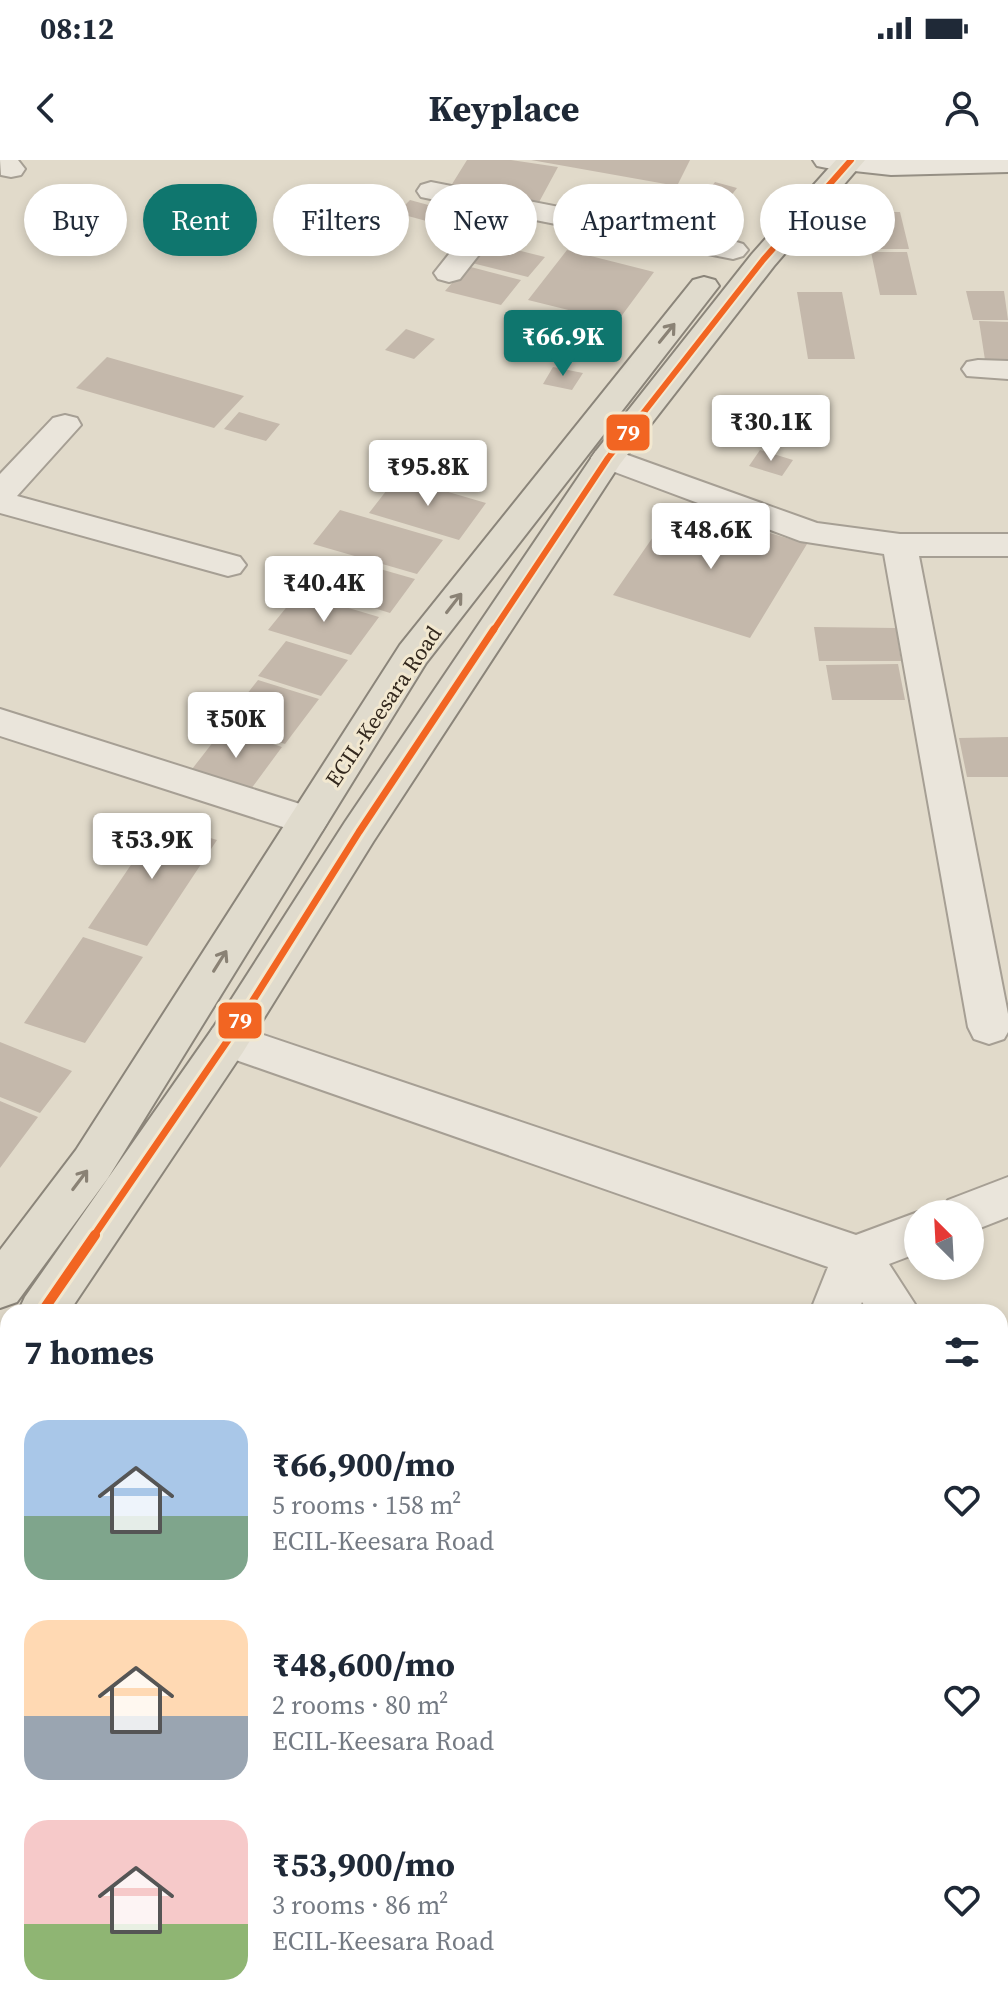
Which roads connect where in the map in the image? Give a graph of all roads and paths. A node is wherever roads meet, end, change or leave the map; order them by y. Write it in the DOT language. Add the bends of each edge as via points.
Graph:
graph roads {
  1 [pos="835,161"];
  2 [pos="1008,164"];
  3 [pos="744,240"];
  4 [pos="462,256"];
  5 [pos="728,256"];
  6 [pos="449,273"];
  7 [pos="65,425"];
  8 [pos="608,458"];
  9 [pos="0,494"];
  10 [pos="0,502"];
  11 [pos="900,545"];
  12 [pos="1008,545"];
  13 [pos="228,565"];
  14 [pos="0,722"];
  15 [pos="308,821"];
  16 [pos="989,1027"];
  17 [pos="228,1040"];
  18 [pos="1008,1197"];
  19 [pos="984,1206"];
  20 [pos="40,1234"];
  21 [pos="904,1237"];
  22 [pos="84,1251"];
  23 [pos="856,1256"];
  24 [pos="0,1287"];
  25 [pos="48,1304"];
  26 [pos="837,1304"];
  27 [pos="890,1304"];
  1 -- 2 [label="street" via="891,167"];
  1 -- 3 [label="main road, ECIL-Keesara Road"];
  1 -- 8 [label="main road"];
  4 -- 6 [label="street"];
  15 -- 5 [label="main road, ECIL-Keesara Road, one-way" via="413,654"];
  7 -- 9 [label="street"];
  8 -- 11 [label="street" via="812,533"];
  8 -- 17 [label="main road" via="359,832"];
  10 -- 13 [label="street"];
  11 -- 12 [label="street"];
  11 -- 16 [label="street"];
  14 -- 15 [label="street"];
  20 -- 15 [label="main road, ECIL-Keesara Road, one-way" via="92,1164"];
  17 -- 22 [label="main road"];
  17 -- 23 [label="street"];
  18 -- 19 [label="street"];
  20 -- 22 [label="main road"];
  20 -- 24 [label="main road, ECIL-Keesara Road"];
  21 -- 23 [label="street"];
  22 -- 25 [label="main road"];
  23 -- 26 [label="street"];
  23 -- 27 [label="street"];
}
